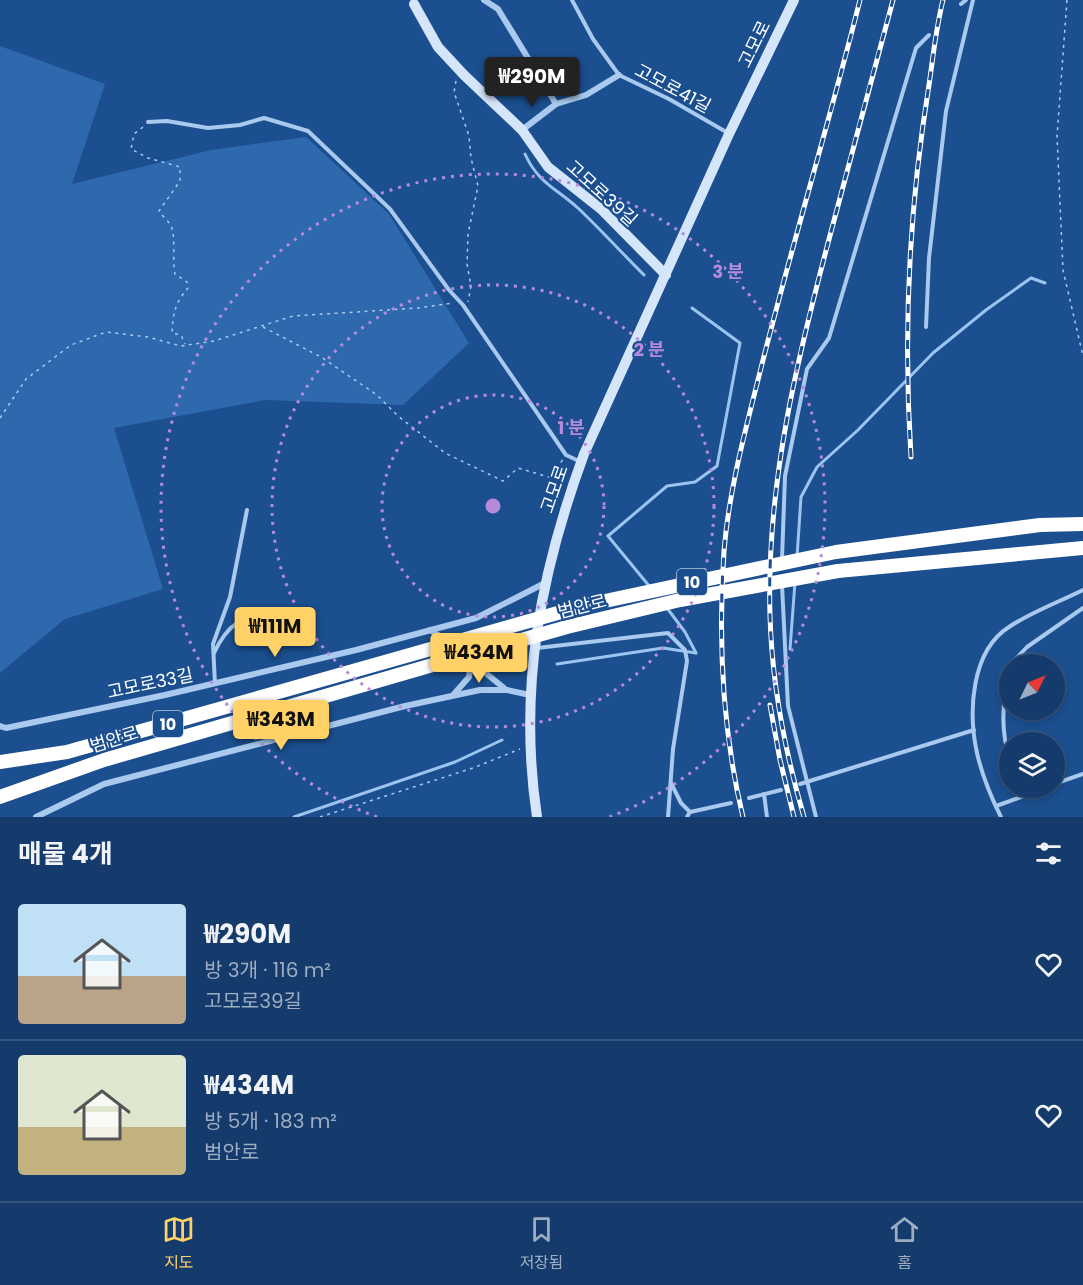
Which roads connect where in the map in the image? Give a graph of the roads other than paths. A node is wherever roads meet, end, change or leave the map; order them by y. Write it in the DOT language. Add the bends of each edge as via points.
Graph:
graph roads {
  1 [pos="484,0"];
  2 [pos="572,0"];
  3 [pos="794,0"];
  4 [pos="966,0"];
  5 [pos="973,0"];
  6 [pos="417,2"];
  7 [pos="961,4"];
  8 [pos="929,35"];
  9 [pos="619,75"];
  10 [pos="556,104"];
  11 [pos="148,122"];
  12 [pos="522,130"];
  13 [pos="729,134"];
  14 [pos="666,276"];
  15 [pos="926,327"];
  16 [pos="581,462"];
  17 [pos="247,510"];
  18 [pos="1083,524"];
  19 [pos="1083,548"];
  20 [pos="782,566"];
  21 [pos="782,578"];
  22 [pos="543,584"];
  23 [pos="1083,590"];
  24 [pos="1083,608"];
  25 [pos="275,609"];
  26 [pos="430,630"];
  27 [pos="533,649"];
  28 [pos="1021,654"];
  29 [pos="212,656"];
  30 [pos="471,661"];
  31 [pos="215,684"];
  32 [pos="507,690"];
  33 [pos="530,694"];
  34 [pos="454,695"];
  35 [pos="0,726"];
  36 [pos="974,730"];
  37 [pos="6,762"];
  38 [pos="1083,774"];
  39 [pos="1065,780"];
  40 [pos="807,782"];
  41 [pos="670,783"];
  42 [pos="800,784"];
  43 [pos="782,790"];
  44 [pos="764,794"];
  45 [pos="0,797"];
  46 [pos="749,798"];
  47 [pos="1018,798"];
  48 [pos="731,802"];
  49 [pos="996,806"];
  50 [pos="690,812"];
  51 [pos="36,817"];
  52 [pos="537,817"];
  53 [pos="668,817"];
  54 [pos="687,817"];
  55 [pos="767,817"];
  56 [pos="816,817"];
  57 [pos="1001,817"];
  1 -- 10 [label="street" via="498,9"];
  2 -- 9 [label="lane, 고모로41길"];
  3 -- 13 [label="main road, 고모로"];
  4 -- 7 [label="lane"];
  5 -- 15 [label="lane" via="946,111 929,258"];
  6 -- 12 [label="main road, 고모로39길" via="438,47"];
  8 -- 20 [label="lane" via="916,48 829,338 807,369 785,476"];
  9 -- 10 [label="street" via="586,95"];
  9 -- 13 [label="lane, 고모로41길"];
  10 -- 12 [label="street"];
  11 -- 16 [label="lane" via="208,128 264,118 308,131 390,209 566,455"];
  12 -- 14 [label="main road, 고모로39길" via="548,167 601,209"];
  13 -- 14 [label="main road, 고모로"];
  14 -- 16 [label="main road, 고모로"];
  16 -- 22 [label="main road, 고모로"];
  17 -- 29 [label="lane" via="230,597"];
  18 -- 37 [label="highway, 범안로 / 10" via="1040,525 836,552 586,605 67,752"];
  19 -- 45 [label="highway, 범안로 / 10" via="838,571 680,600 567,627 104,760"];
  21 -- 40 [label="lane" via="788,706"];
  22 -- 26 [label="street, 고모로33길" via="491,612"];
  22 -- 27 [label="main road, 고모로"];
  23 -- 36 [label="lane" via="1008,627 988,646 978,668"];
  24 -- 28 [label="lane"];
  25 -- 29 [label="lane" via="240,618 221,638"];
  26 -- 30 [label="street"];
  26 -- 31 [label="street, 고모로33길"];
  27 -- 33 [label="main road, 고모로"];
  27 -- 41 [label="lane" via="668,633 685,650 687,667"];
  29 -- 31 [label="lane"];
  30 -- 32 [label="street"];
  30 -- 34 [label="street" via="469,677"];
  31 -- 35 [label="street, 고모로33길" via="6,728"];
  32 -- 33 [label="street"];
  32 -- 34 [label="street"];
  33 -- 52 [label="main road, 고모로" via="528,725"];
  34 -- 51 [label="street" via="104,784"];
  36 -- 40 [label="lane"];
  36 -- 49 [label="lane" via="977,752"];
  38 -- 39 [label="lane"];
  40 -- 42 [label="lane"];
  40 -- 56 [label="lane"];
  41 -- 50 [label="lane"];
  41 -- 53 [label="lane"];
  43 -- 44 [label="lane"];
  44 -- 46 [label="lane"];
  44 -- 55 [label="lane"];
  47 -- 49 [label="lane"];
  48 -- 50 [label="lane"];
  49 -- 57 [label="lane"];
  50 -- 54 [label="lane"];
}
